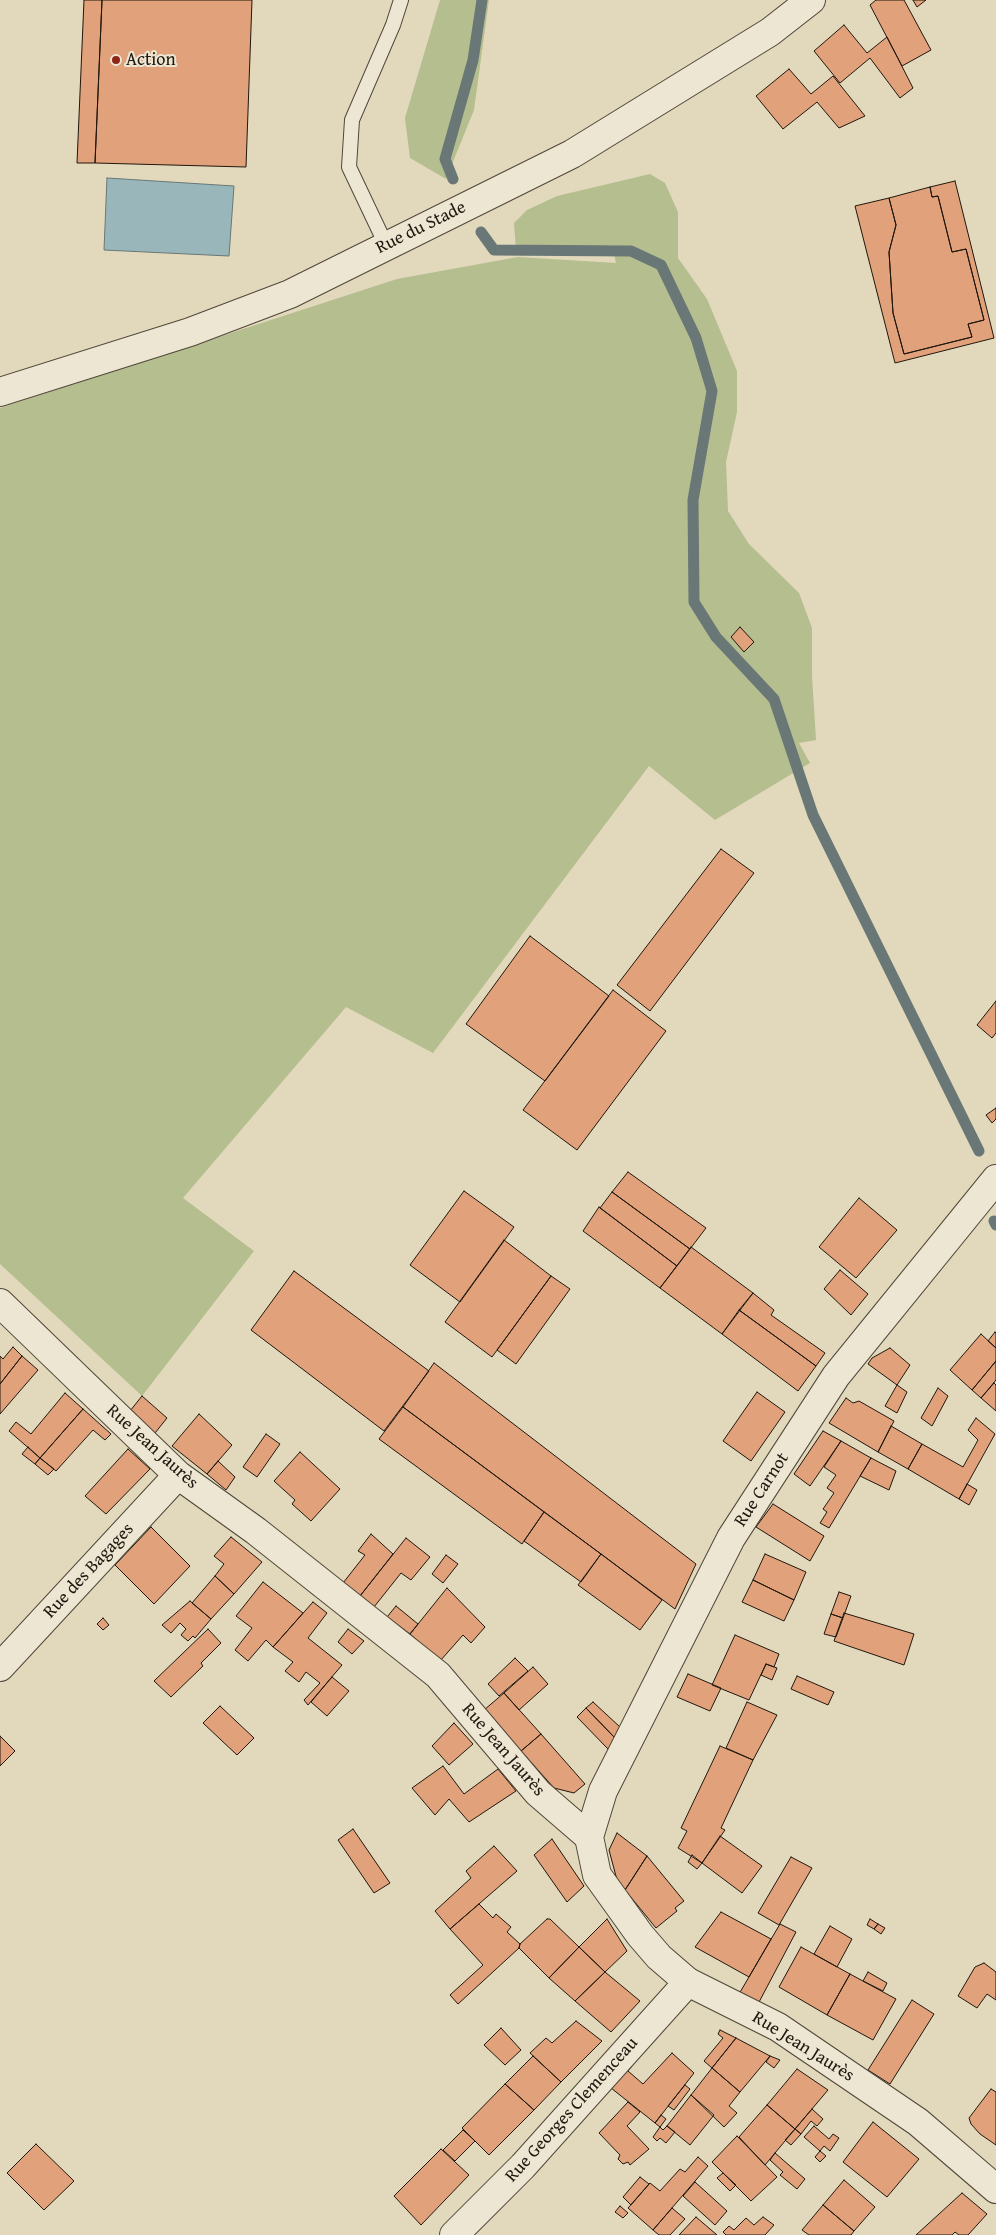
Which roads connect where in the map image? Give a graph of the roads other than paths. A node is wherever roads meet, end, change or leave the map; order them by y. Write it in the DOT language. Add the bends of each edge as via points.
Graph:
graph roads {
  1 [pos="401,0"];
  2 [pos="811,0"];
  3 [pos="386,245"];
  4 [pos="0,392"];
  5 [pos="996,1179"];
  6 [pos="0,1303"];
  7 [pos="178,1475"];
  8 [pos="0,1666"];
  9 [pos="588,1837"];
  10 [pos="688,1982"];
  11 [pos="996,2189"];
  12 [pos="454,2235"];
  1 -- 3 [label="lane" via="352,120 349,167"];
  2 -- 3 [label="street, Rue du Stade" via="770,32 572,154"];
  3 -- 4 [label="street, Rue du Stade" via="290,294 190,332"];
  5 -- 9 [label="street, Rue Carnot" via="836,1376 731,1538 603,1791"];
  6 -- 7 [label="street, Rue Jean Jaurès"];
  7 -- 8 [label="street, Rue des Bagages"];
  7 -- 9 [label="street, Rue Jean Jaurès" via="256,1531 438,1675 538,1793"];
  9 -- 10 [label="street, Rue Jean Jaurès" via="597,1875 640,1935"];
  10 -- 11 [label="street, Rue Jean Jaurès" via="778,2027 918,2122"];
  10 -- 12 [label="street, Rue Georges Clemenceau" via="523,2166"];
}
